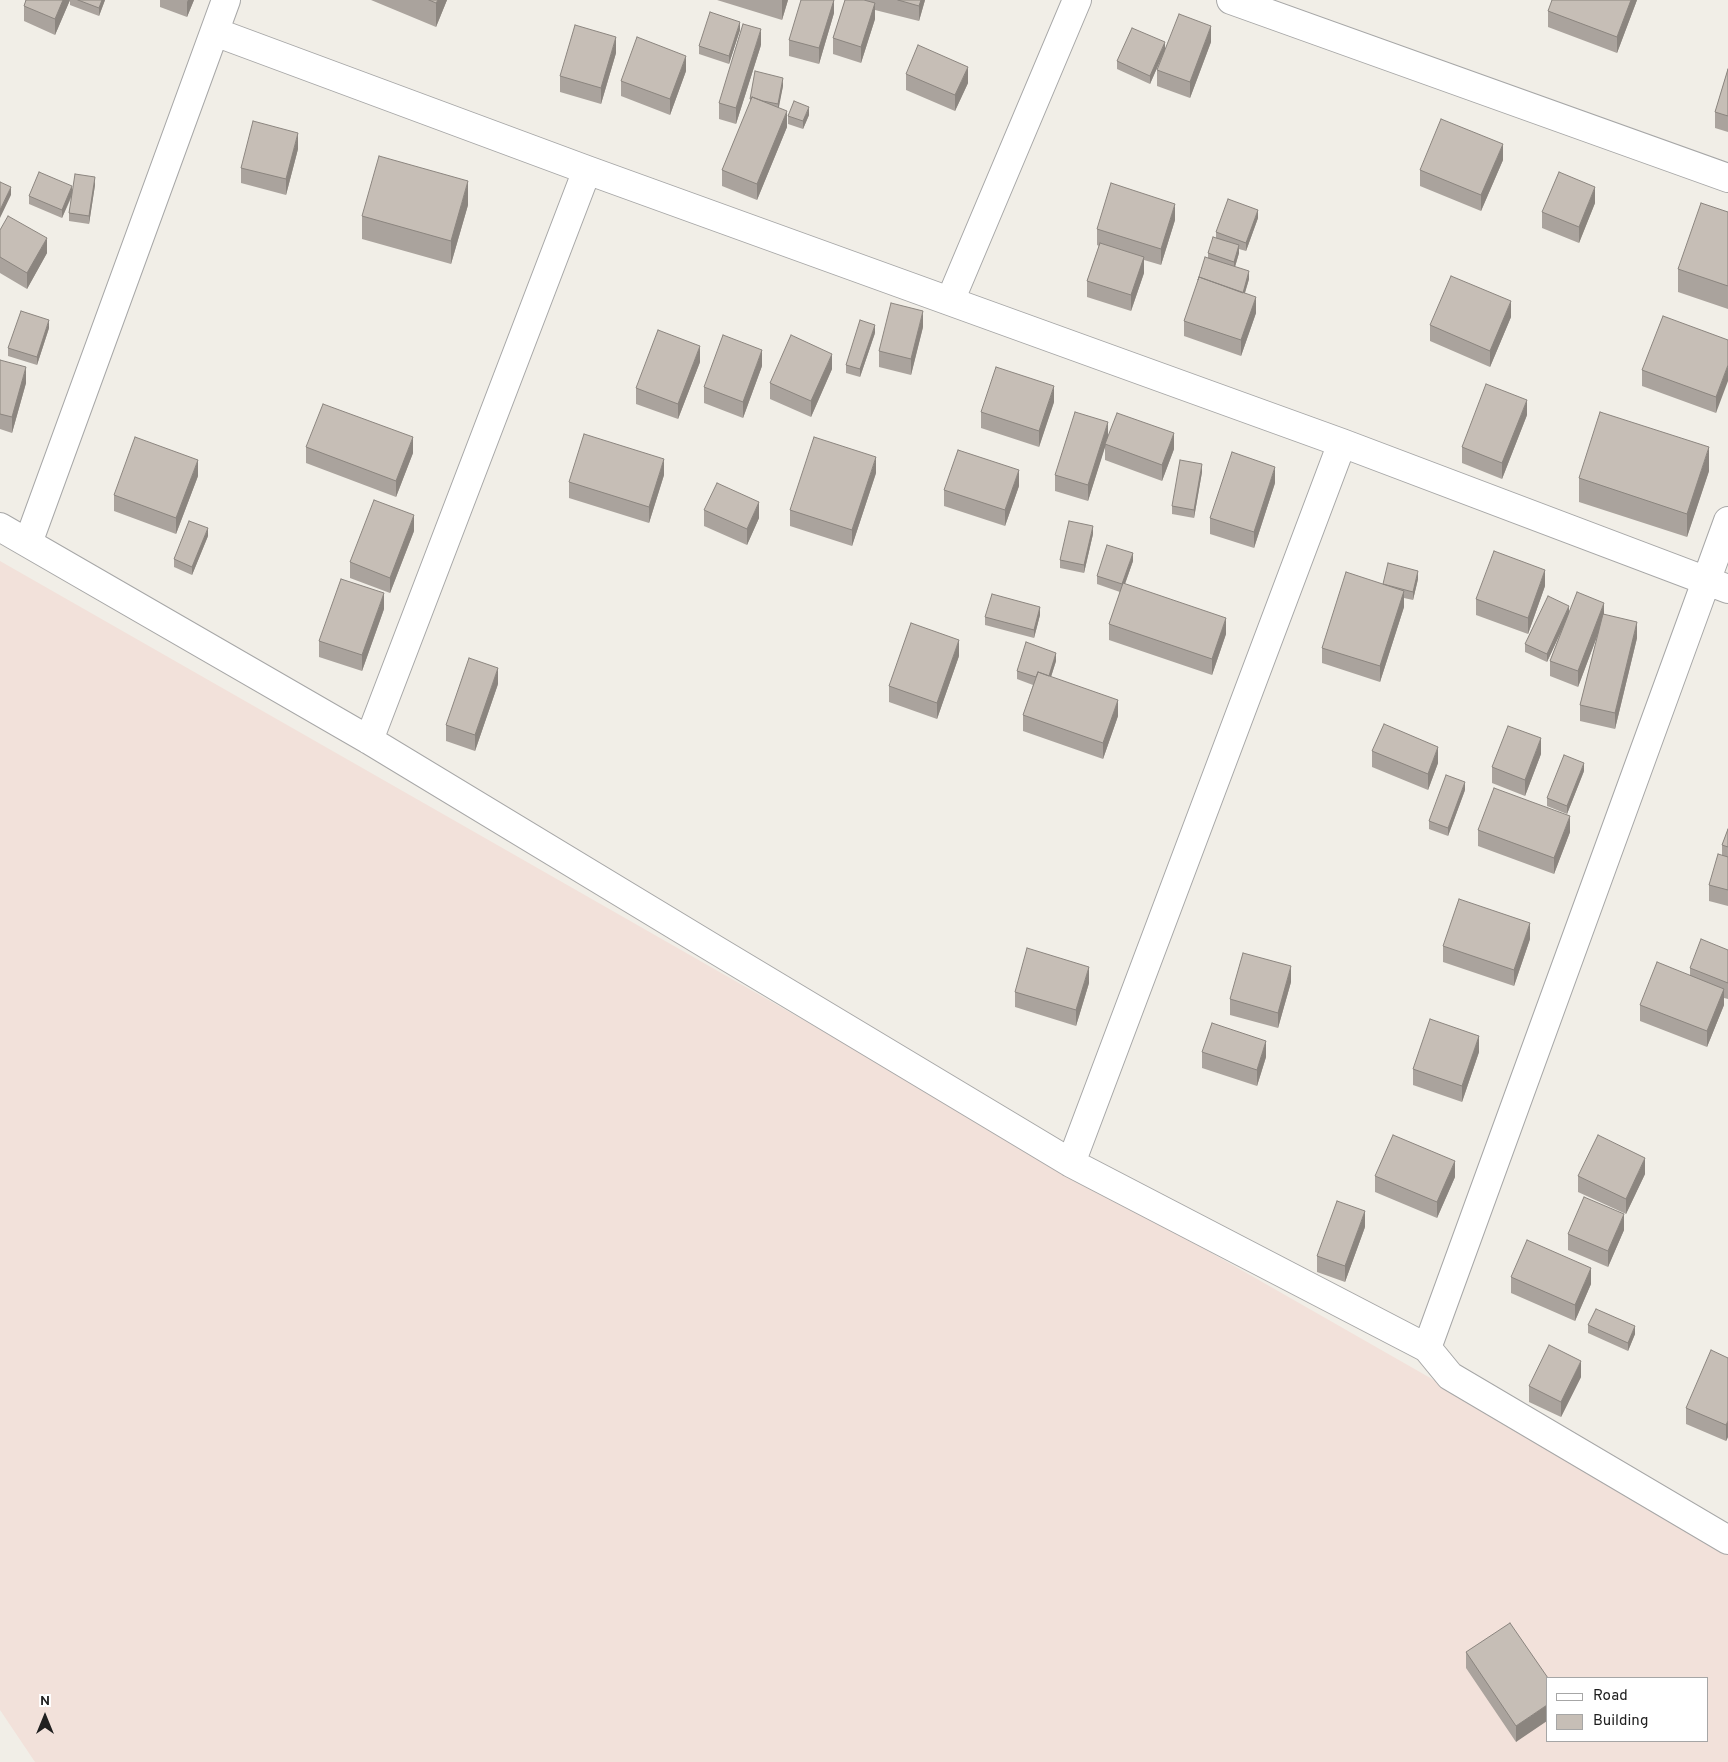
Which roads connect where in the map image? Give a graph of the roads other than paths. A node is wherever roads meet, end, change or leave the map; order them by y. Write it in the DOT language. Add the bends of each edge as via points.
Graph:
graph roads {
  1 [pos="226,0"];
  2 [pos="1077,0"];
  3 [pos="1231,0"];
  4 [pos="215,32"];
  5 [pos="586,170"];
  6 [pos="1728,178"];
  7 [pos="950,301"];
  8 [pos="1342,443"];
  9 [pos="1728,522"];
  10 [pos="0,527"];
  11 [pos="28,543"];
  12 [pos="1717,585"];
  13 [pos="369,740"];
  14 [pos="1071,1163"];
  15 [pos="1427,1348"];
  16 [pos="1728,1540"];
  1 -- 4 [label="street"];
  2 -- 7 [label="street"];
  3 -- 6 [label="street"];
  4 -- 5 [label="street"];
  4 -- 11 [label="street"];
  5 -- 7 [label="street"];
  5 -- 13 [label="street"];
  7 -- 8 [label="street"];
  8 -- 12 [label="street"];
  8 -- 14 [label="street"];
  9 -- 12 [label="street"];
  10 -- 11 [label="street"];
  11 -- 13 [label="street"];
  12 -- 15 [label="street"];
  13 -- 14 [label="street"];
  14 -- 15 [label="street"];
  15 -- 16 [label="street" via="1450,1376"];
}
